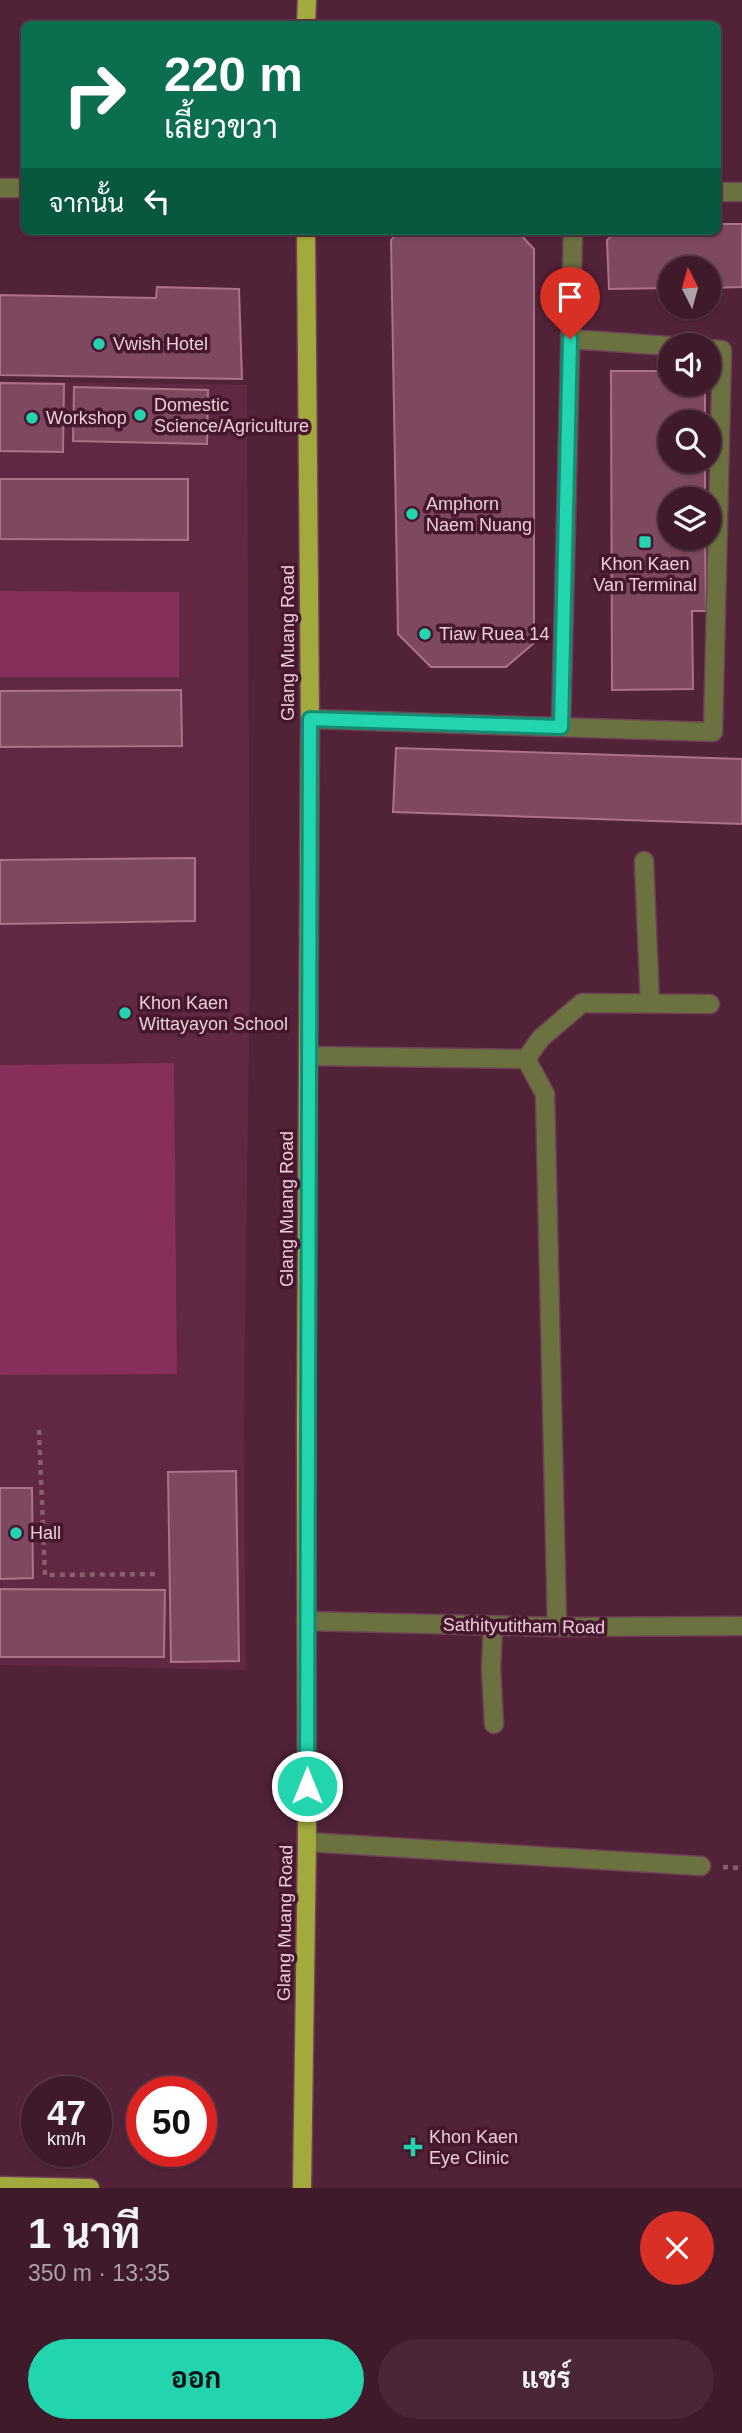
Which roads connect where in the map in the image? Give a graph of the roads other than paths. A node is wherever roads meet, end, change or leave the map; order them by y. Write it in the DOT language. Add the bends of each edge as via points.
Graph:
graph roads {
  1 [pos="307,0"];
  2 [pos="306,21"];
  3 [pos="0,187"];
  4 [pos="21,188"];
  5 [pos="721,192"];
  6 [pos="742,192"];
  7 [pos="306,235"];
  8 [pos="573,235"];
  9 [pos="570,339"];
  10 [pos="658,345"];
  11 [pos="721,350"];
  12 [pos="721,392"];
  13 [pos="721,396"];
  14 [pos="310,719"];
  15 [pos="561,727"];
  16 [pos="644,861"];
  17 [pos="650,1004"];
  18 [pos="710,1004"];
  19 [pos="309,1056"];
  20 [pos="526,1059"];
  21 [pos="306,1621"];
  22 [pos="493,1626"];
  23 [pos="742,1626"];
  24 [pos="557,1627"];
  25 [pos="494,1724"];
  26 [pos="307,1842"];
  27 [pos="701,1866"];
  28 [pos="0,2186"];
  29 [pos="90,2188"];
  30 [pos="302,2188"];
  1 -- 2 [label="main road"];
  3 -- 4 [label="street"];
  5 -- 6 [label="street"];
  7 -- 14 [label="main road, Glang Muang Road"];
  8 -- 9 [label="street"];
  9 -- 10 [label="street"];
  9 -- 15 [label="street"];
  11 -- 12 [label="street"];
  13 -- 15 [label="street" via="713,732"];
  14 -- 15 [label="street"];
  14 -- 19 [label="main road, Glang Muang Road"];
  16 -- 17 [label="street"];
  17 -- 18 [label="street"];
  17 -- 20 [label="street" via="582,1003 541,1038"];
  19 -- 20 [label="street"];
  19 -- 21 [label="main road, Glang Muang Road"];
  20 -- 24 [label="street" via="545,1094"];
  21 -- 22 [label="street, Sathityutitham Road"];
  21 -- 26 [label="main road, Glang Muang Road"];
  22 -- 24 [label="street, Sathityutitham Road"];
  22 -- 25 [label="street"];
  23 -- 24 [label="street, Sathityutitham Road"];
  26 -- 27 [label="street"];
  26 -- 30 [label="main road, Glang Muang Road"];
  28 -- 29 [label="main road"];
}
